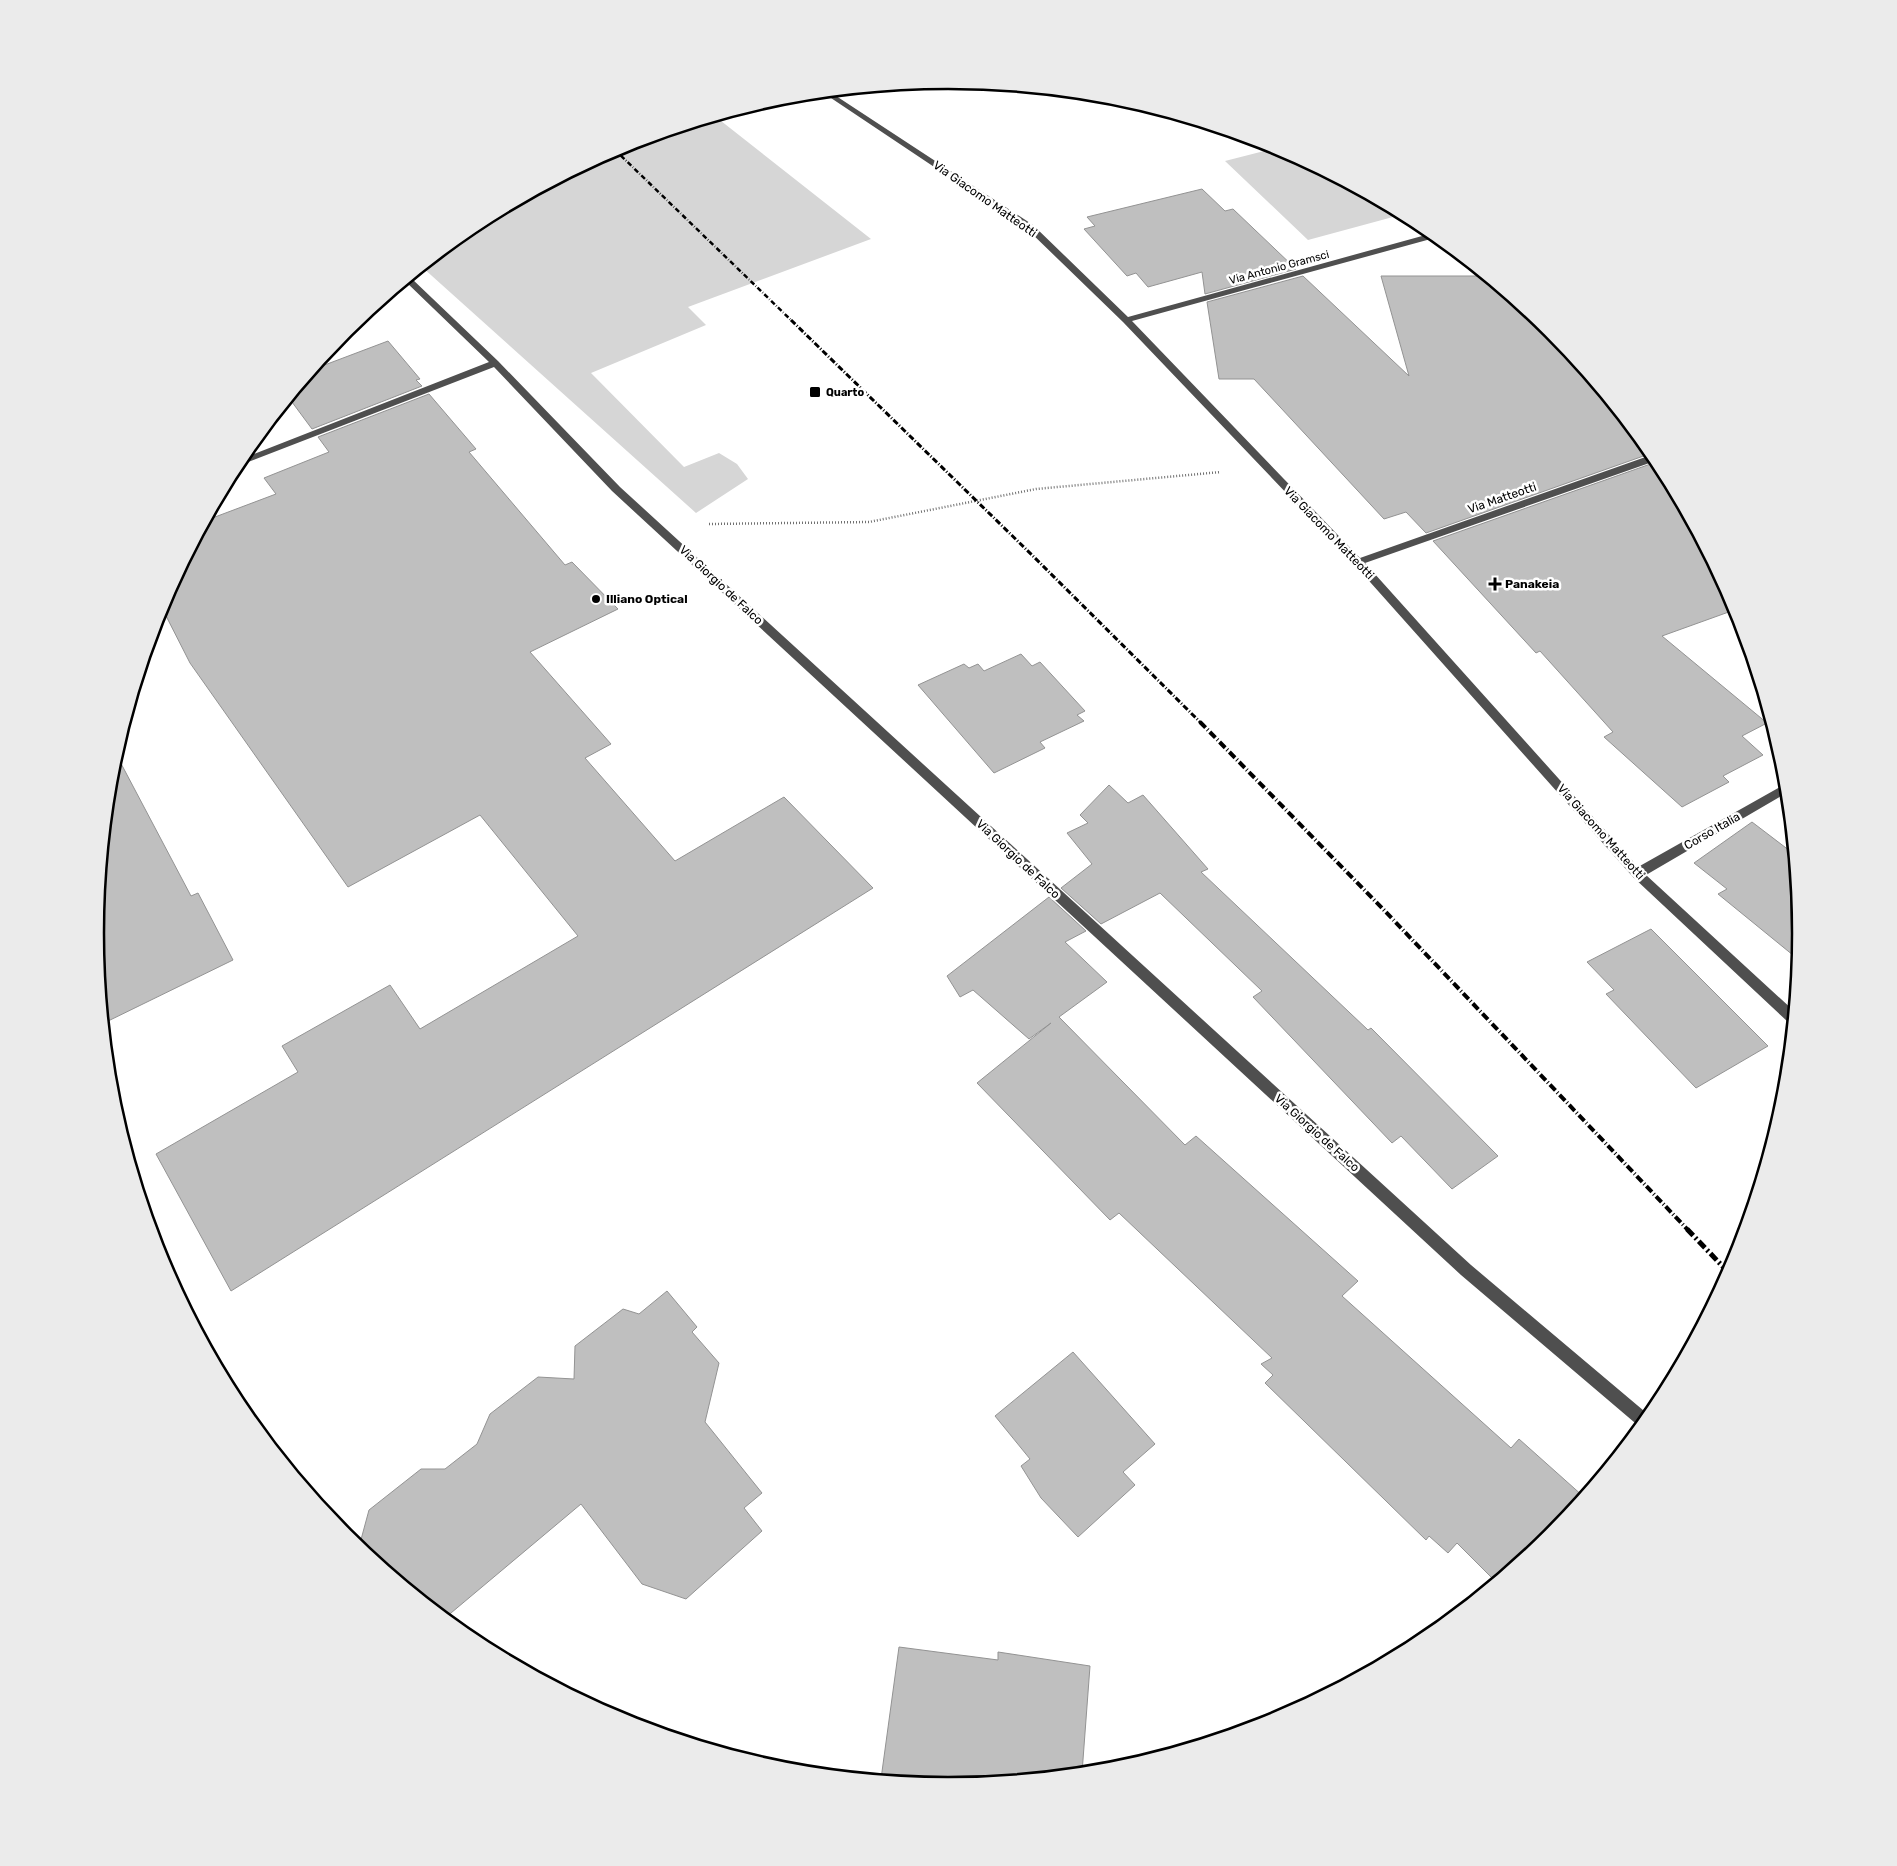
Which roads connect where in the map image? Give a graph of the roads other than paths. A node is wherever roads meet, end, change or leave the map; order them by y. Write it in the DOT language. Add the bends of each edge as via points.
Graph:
graph roads {
  1 [pos="832,97"];
  2 [pos="1427,237"];
  3 [pos="412,282"];
  4 [pos="1126,320"];
  5 [pos="495,363"];
  6 [pos="251,459"];
  7 [pos="1647,460"];
  8 [pos="1358,562"];
  9 [pos="1781,791"];
  10 [pos="1638,874"];
  11 [pos="1789,1014"];
  12 [pos="1639,1417"];
  1 -- 4 [label="street, Via Giacomo Matteotti" via="1030,227"];
  2 -- 4 [label="street, Via Antonio Gramsci"];
  3 -- 5 [label="street, Via Giorgio de Falco"];
  4 -- 8 [label="street, Via Giacomo Matteotti"];
  5 -- 6 [label="street"];
  5 -- 12 [label="street, Via Giorgio de Falco" via="616,488 1026,866 1466,1270"];
  7 -- 8 [label="street, Via Matteotti"];
  8 -- 10 [label="street, Via Giacomo Matteotti"];
  9 -- 10 [label="street, Corso Italia"];
  10 -- 11 [label="street, Via Giacomo Matteotti"];
}
